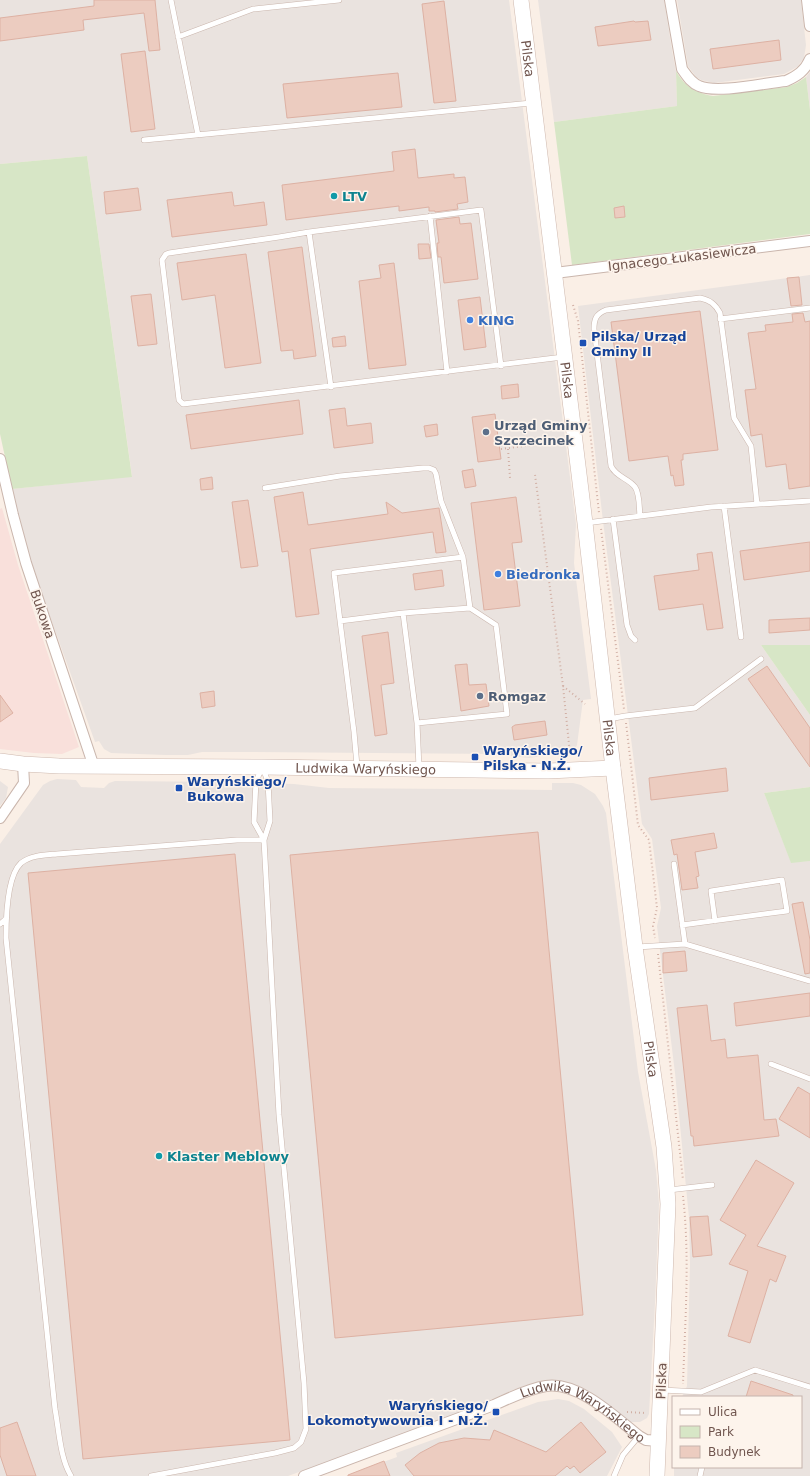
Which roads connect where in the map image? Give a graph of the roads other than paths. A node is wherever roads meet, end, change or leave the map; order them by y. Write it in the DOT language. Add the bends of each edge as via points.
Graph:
graph roads {
  1 [pos="171,0"];
  2 [pos="339,0"];
  3 [pos="521,0"];
  4 [pos="670,0"];
  5 [pos="807,0"];
  6 [pos="810,26"];
  7 [pos="178,37"];
  8 [pos="810,59"];
  9 [pos="534,102"];
  10 [pos="198,135"];
  11 [pos="144,140"];
  12 [pos="430,216"];
  13 [pos="309,232"];
  14 [pos="810,240"];
  15 [pos="555,273"];
  16 [pos="810,308"];
  17 [pos="720,319"];
  18 [pos="564,357"];
  19 [pos="501,366"];
  20 [pos="447,372"];
  21 [pos="331,387"];
  22 [pos="0,459"];
  23 [pos="265,488"];
  24 [pos="810,501"];
  25 [pos="757,504"];
  26 [pos="724,506"];
  27 [pos="640,516"];
  28 [pos="613,519"];
  29 [pos="592,522"];
  30 [pos="463,557"];
  31 [pos="470,608"];
  32 [pos="403,613"];
  33 [pos="340,621"];
  34 [pos="741,637"];
  35 [pos="635,640"];
  36 [pos="761,659"];
  37 [pos="607,719"];
  38 [pos="417,723"];
  39 [pos="0,761"];
  40 [pos="23,764"];
  41 [pos="94,766"];
  42 [pos="262,767"];
  43 [pos="613,768"];
  44 [pos="357,769"];
  45 [pos="419,769"];
  46 [pos="0,818"];
  47 [pos="264,840"];
  48 [pos="674,864"];
  49 [pos="6,919"];
  50 [pos="715,921"];
  51 [pos="0,924"];
  52 [pos="682,925"];
  53 [pos="685,944"];
  54 [pos="636,948"];
  55 [pos="810,981"];
  56 [pos="771,1064"];
  57 [pos="810,1079"];
  58 [pos="712,1185"];
  59 [pos="668,1191"];
  60 [pos="810,1387"];
  61 [pos="660,1390"];
  62 [pos="702,1394"];
  63 [pos="639,1436"];
  64 [pos="659,1441"];
  65 [pos="72,1476"];
  66 [pos="151,1476"];
  67 [pos="304,1476"];
  68 [pos="614,1476"];
  69 [pos="657,1476"];
  1 -- 7 [label="lane"];
  2 -- 7 [label="lane" via="253,9"];
  3 -- 9 [label="street, Pilska"];
  4 -- 8 [label="street" via="682,69 698,86 723,89 786,81 802,72"];
  5 -- 6 [label="street"];
  7 -- 10 [label="lane"];
  9 -- 10 [label="lane"];
  9 -- 15 [label="street, Pilska"];
  10 -- 11 [label="lane"];
  12 -- 13 [label="lane"];
  12 -- 19 [label="lane" via="481,210"];
  12 -- 20 [label="lane"];
  13 -- 21 [label="lane"];
  13 -- 21 [label="lane" via="170,253 163,257 179,400 185,405"];
  14 -- 15 [label="street, Ignacego Łukasiewicza"];
  15 -- 18 [label="street, Pilska"];
  16 -- 17 [label="lane"];
  17 -- 25 [label="lane" via="734,418 751,446"];
  17 -- 27 [label="lane" via="717,307 711,301 700,298 606,310 596,316 594,329 611,466 635,487"];
  18 -- 19 [label="lane"];
  18 -- 29 [label="street, Pilska"];
  19 -- 20 [label="lane"];
  20 -- 21 [label="lane"];
  22 -- 41 [label="street, Bukowa" via="26,563"];
  23 -- 30 [label="lane" via="340,476 429,468 436,474 441,501"];
  24 -- 25 [label="lane"];
  25 -- 26 [label="lane"];
  26 -- 27 [label="lane"];
  26 -- 34 [label="lane"];
  27 -- 28 [label="lane"];
  28 -- 29 [label="lane"];
  28 -- 35 [label="lane" via="627,625"];
  29 -- 37 [label="street, Pilska"];
  30 -- 31 [label="lane"];
  30 -- 33 [label="lane" via="334,573"];
  31 -- 32 [label="lane"];
  31 -- 38 [label="lane" via="496,625 507,714"];
  32 -- 33 [label="lane"];
  32 -- 38 [label="lane"];
  33 -- 44 [label="lane"];
  36 -- 37 [label="lane" via="694,708"];
  37 -- 43 [label="street, Pilska"];
  38 -- 45 [label="lane"];
  39 -- 40 [label="street, Ludwika Waryńskiego"];
  40 -- 41 [label="street, Ludwika Waryńskiego"];
  40 -- 46 [label="street" via="24,783"];
  41 -- 42 [label="street, Ludwika Waryńskiego"];
  42 -- 44 [label="street, Ludwika Waryńskiego"];
  42 -- 47 [label="lane" via="268,782 270,821"];
  42 -- 47 [label="lane" via="256,782 254,822"];
  43 -- 45 [label="street, Ludwika Waryńskiego" via="548,771"];
  43 -- 54 [label="street, Pilska"];
  44 -- 45 [label="street, Ludwika Waryńskiego"];
  47 -- 49 [label="lane" via="33,857 21,864 14,874"];
  47 -- 66 [label="lane" via="279,1115 304,1383 306,1430 301,1442 294,1448"];
  48 -- 52 [label="lane"];
  49 -- 51 [label="lane"];
  49 -- 65 [label="lane" via="55,1409 67,1470"];
  50 -- 50 [label="lane" via="711,891 782,880 787,911"];
  50 -- 52 [label="lane"];
  52 -- 53 [label="lane"];
  53 -- 54 [label="lane"];
  53 -- 55 [label="lane"];
  54 -- 59 [label="street, Pilska"];
  56 -- 57 [label="lane"];
  58 -- 59 [label="lane"];
  59 -- 61 [label="street, Pilska"];
  60 -- 62 [label="lane" via="755,1370"];
  61 -- 62 [label="lane"];
  61 -- 64 [label="street, Pilska"];
  63 -- 64 [label="street, Ludwika Waryńskiego" via="646,1440"];
  63 -- 67 [label="street, Ludwika Waryńskiego" via="586,1396 565,1387 547,1386 520,1393"];
  63 -- 68 [label="lane" via="623,1455"];
  64 -- 69 [label="street, Pilska"];
}
